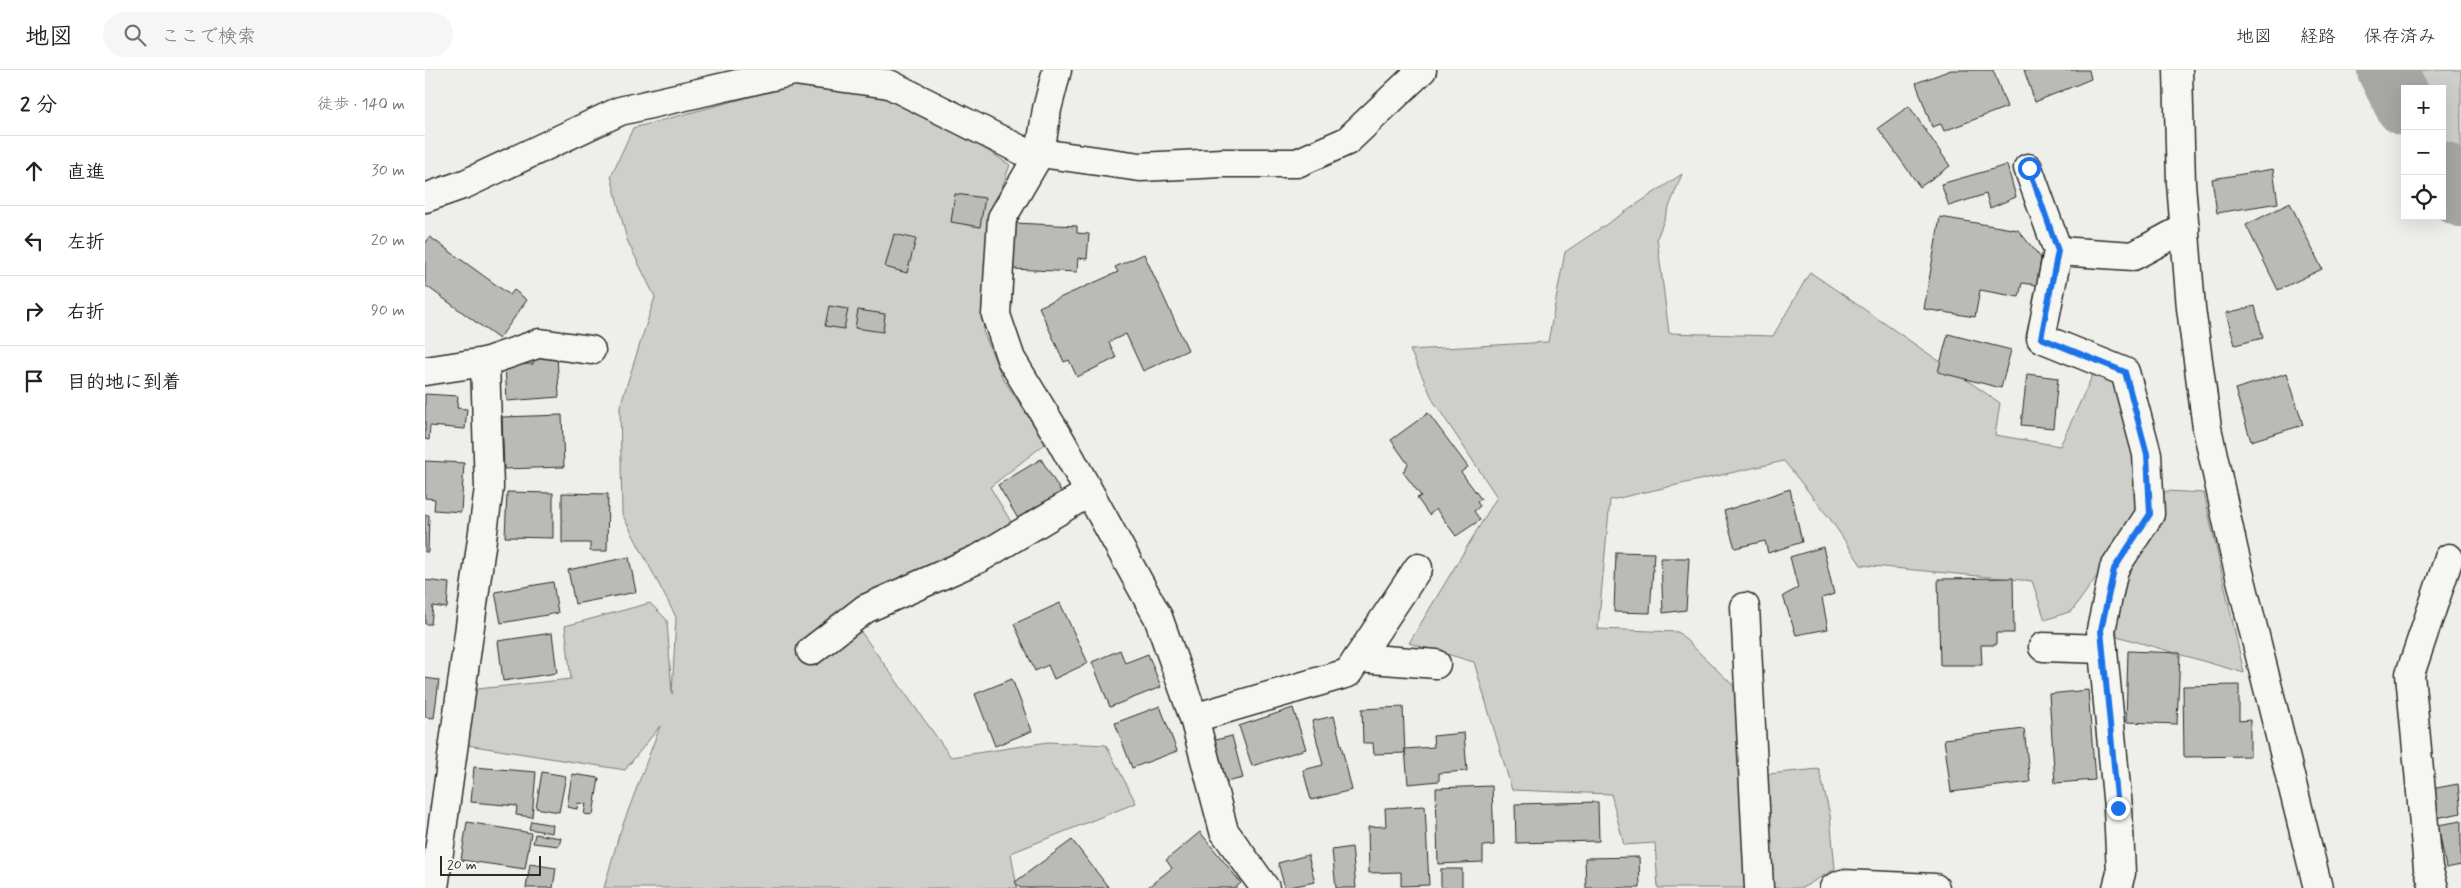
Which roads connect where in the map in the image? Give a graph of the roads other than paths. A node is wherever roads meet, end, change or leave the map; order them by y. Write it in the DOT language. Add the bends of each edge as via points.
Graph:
graph roads {
  1 [pos="1057,70"];
  2 [pos="1422,70"];
  3 [pos="2178,70"];
  4 [pos="1038,155"];
  5 [pos="2029,168"];
  6 [pos="425,198"];
  7 [pos="2185,228"];
  8 [pos="2058,251"];
  9 [pos="591,350"];
  10 [pos="485,362"];
  11 [pos="425,371"];
  12 [pos="1088,493"];
  13 [pos="2449,558"];
  14 [pos="1418,568"];
  15 [pos="1745,607"];
  16 [pos="2043,647"];
  17 [pos="2103,649"];
  18 [pos="811,651"];
  19 [pos="1358,658"];
  20 [pos="1436,664"];
  21 [pos="1194,718"];
  22 [pos="432,882"];
  23 [pos="1265,888"];
  24 [pos="1759,888"];
  25 [pos="1834,888"];
  26 [pos="1935,888"];
  27 [pos="2117,888"];
  28 [pos="2318,888"];
  29 [pos="2434,888"];
  1 -- 4 [label="street"];
  2 -- 4 [label="street" via="1347,141 1297,163 1140,167"];
  3 -- 7 [label="street"];
  4 -- 6 [label="street" via="889,84 794,71 621,111 465,184"];
  4 -- 12 [label="street" via="1002,218 996,314 1011,359"];
  5 -- 8 [label="street"];
  7 -- 8 [label="street" via="2133,256"];
  7 -- 28 [label="street" via="2191,308 2207,428 2234,552"];
  8 -- 17 [label="street" via="2041,338 2125,372 2147,454 2150,514 2114,569 2101,630"];
  9 -- 10 [label="street" via="540,343"];
  10 -- 11 [label="street"];
  10 -- 22 [label="street" via="489,488"];
  12 -- 18 [label="street" via="980,558 865,609"];
  12 -- 21 [label="street" via="1158,617"];
  13 -- 29 [label="street" via="2410,674 2428,868"];
  14 -- 19 [label="street"];
  15 -- 24 [label="street"];
  16 -- 17 [label="street"];
  17 -- 27 [label="street" via="2118,808 2121,873"];
  19 -- 20 [label="street"];
  19 -- 21 [label="street" via="1348,673"];
  21 -- 23 [label="street" via="1224,832"];
  25 -- 26 [label="street" via="1842,884"];
}
